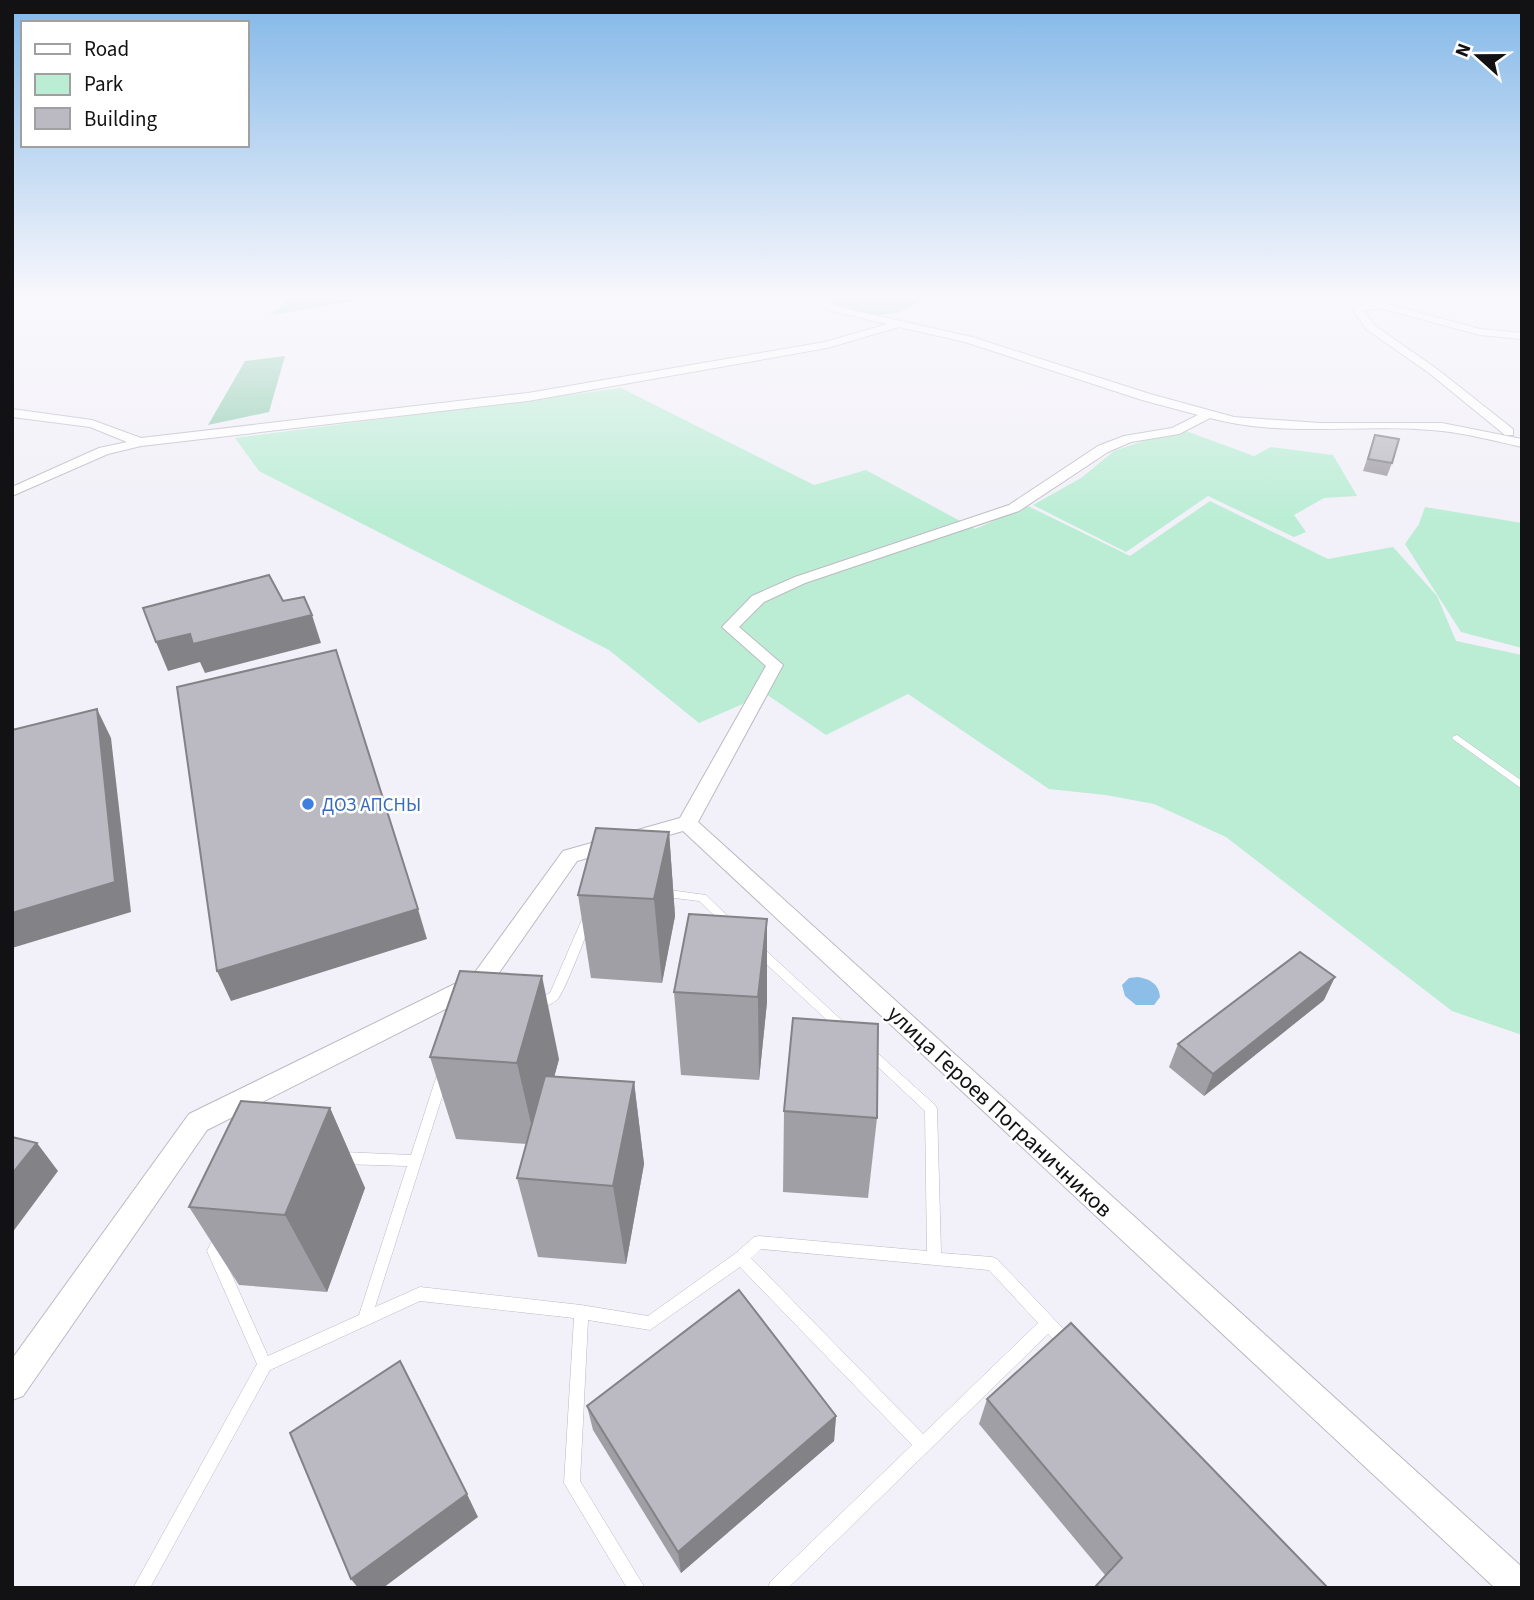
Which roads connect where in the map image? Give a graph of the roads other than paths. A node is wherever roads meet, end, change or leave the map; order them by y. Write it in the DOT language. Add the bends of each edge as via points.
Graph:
graph roads {
  1 [pos="662,374"];
  2 [pos="1074,374"];
  3 [pos="1437,374"];
  4 [pos="12,413"];
  5 [pos="1209,414"];
  6 [pos="1456,428"];
  7 [pos="1515,432"];
  8 [pos="141,442"];
  9 [pos="1522,443"];
  10 [pos="12,492"];
  11 [pos="1457,738"];
  12 [pos="1522,786"];
  13 [pos="687,823"];
  14 [pos="651,892"];
  15 [pos="590,910"];
  16 [pos="742,934"];
  17 [pos="752,944"];
  18 [pos="519,1016"];
  19 [pos="852,1035"];
  20 [pos="862,1045"];
  21 [pos="445,1068"];
  22 [pos="334,1158"];
  23 [pos="415,1161"];
  24 [pos="227,1227"];
  25 [pos="741,1258"];
  26 [pos="934,1259"];
  27 [pos="581,1312"];
  28 [pos="364,1320"];
  29 [pos="1048,1324"];
  30 [pos="1077,1353"];
  31 [pos="265,1365"];
  32 [pos="12,1385"];
  33 [pos="923,1445"];
  34 [pos="141,1588"];
  35 [pos="637,1588"];
  36 [pos="776,1588"];
  37 [pos="1520,1588"];
  1 -- 8 [label="street" via="528,397"];
  2 -- 5 [label="street"];
  3 -- 7 [label="street"];
  4 -- 8 [label="street" via="92,424"];
  5 -- 6 [label="street" via="1272,426"];
  5 -- 13 [label="street" via="1175,431 1128,439 1103,449 1014,508 800,580 758,599 730,627 775,665"];
  6 -- 7 [label="street"];
  6 -- 9 [label="street"];
  8 -- 10 [label="street" via="104,451"];
  11 -- 12 [label="lane"];
  13 -- 32 [label="street" via="570,856 481,981 198,1122"];
  13 -- 37 [label="street, улица Героев Пограничников"];
  14 -- 16 [label="lane" via="702,898"];
  15 -- 18 [label="lane" via="554,996"];
  17 -- 19 [label="lane"];
  20 -- 26 [label="lane" via="932,1109"];
  21 -- 23 [label="lane"];
  22 -- 23 [label="lane"];
  23 -- 28 [label="lane"];
  24 -- 31 [label="lane" via="214,1251"];
  25 -- 26 [label="lane" via="759,1242"];
  25 -- 27 [label="lane" via="650,1323"];
  25 -- 33 [label="lane"];
  26 -- 29 [label="lane" via="992,1264"];
  27 -- 28 [label="lane" via="420,1293"];
  27 -- 35 [label="lane" via="572,1483"];
  28 -- 31 [label="lane"];
  29 -- 30 [label="lane"];
  29 -- 33 [label="lane"];
  31 -- 34 [label="lane"];
  33 -- 36 [label="lane"];
}
